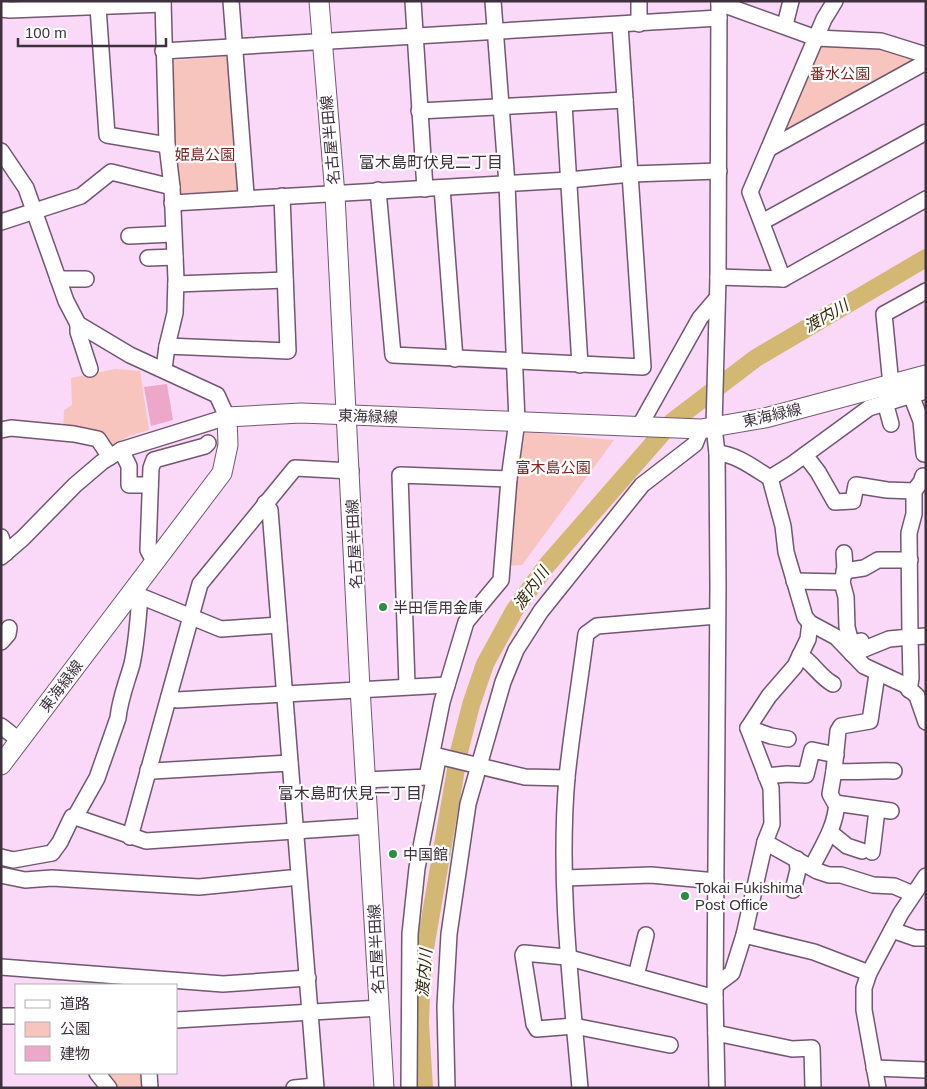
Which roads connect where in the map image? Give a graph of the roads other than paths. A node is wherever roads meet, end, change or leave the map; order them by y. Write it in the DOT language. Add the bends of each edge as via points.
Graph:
graph roads {
  1 [pos="231,1"];
  2 [pos="319,1"];
  3 [pos="413,1"];
  4 [pos="494,1"];
  5 [pos="639,1"];
  6 [pos="791,1"];
  7 [pos="835,1"];
  8 [pos="163,3"];
  9 [pos="96,5"];
  10 [pos="719,7"];
  11 [pos="1,8"];
  12 [pos="639,24"];
  13 [pos="620,25"];
  14 [pos="785,25"];
  15 [pos="495,31"];
  16 [pos="415,37"];
  17 [pos="816,38"];
  18 [pos="321,42"];
  19 [pos="234,47"];
  20 [pos="164,51"];
  21 [pos="926,55"];
  22 [pos="926,62"];
  23 [pos="625,100"];
  24 [pos="564,104"];
  25 [pos="501,106"];
  26 [pos="419,110"];
  27 [pos="926,132"];
  28 [pos="167,145"];
  29 [pos="770,148"];
  30 [pos="1,151"];
  31 [pos="719,171"];
  32 [pos="631,174"];
  33 [pos="569,180"];
  34 [pos="506,184"];
  35 [pos="172,187"];
  36 [pos="442,188"];
  37 [pos="424,189"];
  38 [pos="378,190"];
  39 [pos="246,194"];
  40 [pos="335,195"];
  41 [pos="282,196"];
  42 [pos="926,199"];
  43 [pos="172,203"];
  44 [pos="35,212"];
  45 [pos="3,217"];
  46 [pos="762,222"];
  47 [pos="173,234"];
  48 [pos="130,236"];
  49 [pos="174,256"];
  50 [pos="148,258"];
  51 [pos="718,277"];
  52 [pos="58,279"];
  53 [pos="86,279"];
  54 [pos="783,279"];
  55 [pos="285,280"];
  56 [pos="176,284"];
  57 [pos="926,291"];
  58 [pos="717,298"];
  59 [pos="78,324"];
  60 [pos="167,346"];
  61 [pos="455,359"];
  62 [pos="515,361"];
  63 [pos="580,365"];
  64 [pos="90,369"];
  65 [pos="164,369"];
  66 [pos="926,375"];
  67 [pos="919,393"];
  68 [pos="888,394"];
  69 [pos="347,415"];
  70 [pos="228,417"];
  71 [pos="517,422"];
  72 [pos="892,424"];
  73 [pos="645,428"];
  74 [pos="708,428"];
  75 [pos="1,430"];
  76 [pos="208,443"];
  77 [pos="115,453"];
  78 [pos="717,453"];
  79 [pos="924,454"];
  80 [pos="805,455"];
  81 [pos="350,471"];
  82 [pos="923,476"];
  83 [pos="770,478"];
  84 [pos="509,479"];
  85 [pos="150,485"];
  86 [pos="914,491"];
  87 [pos="265,503"];
  88 [pos="1,537"];
  89 [pos="844,553"];
  90 [pos="4,555"];
  91 [pos="910,560"];
  92 [pos="155,563"];
  93 [pos="843,577"];
  94 [pos="794,581"];
  95 [pos="137,593"];
  96 [pos="717,616"];
  97 [pos="191,617"];
  98 [pos="810,623"];
  99 [pos="279,625"];
  100 [pos="9,628"];
  101 [pos="910,636"];
  102 [pos="926,636"];
  103 [pos="1,642"];
  104 [pos="870,647"];
  105 [pos="852,654"];
  106 [pos="800,655"];
  107 [pos="877,674"];
  108 [pos="833,684"];
  109 [pos="407,685"];
  110 [pos="447,685"];
  111 [pos="360,688"];
  112 [pos="284,693"];
  113 [pos="917,694"];
  114 [pos="169,697"];
  115 [pos="442,702"];
  116 [pos="926,722"];
  117 [pos="1,726"];
  118 [pos="748,728"];
  119 [pos="788,739"];
  120 [pos="20,741"];
  121 [pos="836,755"];
  122 [pos="438,756"];
  123 [pos="290,763"];
  124 [pos="1,766"];
  125 [pos="475,766"];
  126 [pos="148,770"];
  127 [pos="894,771"];
  128 [pos="808,773"];
  129 [pos="833,775"];
  130 [pos="766,776"];
  131 [pos="567,778"];
  132 [pos="366,780"];
  133 [pos="837,803"];
  134 [pos="75,817"];
  135 [pos="369,826"];
  136 [pos="831,832"];
  137 [pos="296,833"];
  138 [pos="130,837"];
  139 [pos="765,842"];
  140 [pos="1,856"];
  141 [pos="797,859"];
  142 [pos="812,867"];
  143 [pos="1,875"];
  144 [pos="926,876"];
  145 [pos="290,878"];
  146 [pos="565,878"];
  147 [pos="716,881"];
  148 [pos="794,890"];
  149 [pos="913,894"];
  150 [pos="892,930"];
  151 [pos="646,934"];
  152 [pos="744,935"];
  153 [pos="926,938"];
  154 [pos="566,957"];
  155 [pos="1,967"];
  156 [pos="869,973"];
  157 [pos="636,976"];
  158 [pos="308,978"];
  159 [pos="715,991"];
  160 [pos="380,1008"];
  161 [pos="311,1012"];
  162 [pos="1,1016"];
  163 [pos="15,1016"];
  164 [pos="178,1020"];
  165 [pos="574,1026"];
  166 [pos="716,1033"];
  167 [pos="670,1045"];
  168 [pos="874,1068"];
  169 [pos="926,1070"];
  170 [pos="98,1074"];
  171 [pos="149,1074"];
  172 [pos="315,1087"];
  173 [pos="109,1088"];
  174 [pos="150,1088"];
  175 [pos="294,1088"];
  176 [pos="384,1088"];
  177 [pos="409,1088"];
  178 [pos="447,1088"];
  179 [pos="580,1088"];
  180 [pos="717,1088"];
  181 [pos="813,1088"];
  182 [pos="878,1088"];
  1 -- 19 [label="street"];
  2 -- 18 [label="main road, 名古屋半田線"];
  3 -- 16 [label="street"];
  4 -- 15 [label="street"];
  5 -- 12 [label="street"];
  6 -- 14 [label="street"];
  7 -- 17 [label="street"];
  8 -- 9 [label="street"];
  8 -- 20 [label="street"];
  9 -- 11 [label="street"];
  9 -- 28 [label="street" via="107,135"];
  10 -- 12 [label="street"];
  10 -- 14 [label="street"];
  10 -- 31 [label="street"];
  12 -- 13 [label="street"];
  13 -- 15 [label="street"];
  13 -- 23 [label="street"];
  14 -- 17 [label="street"];
  15 -- 16 [label="street"];
  15 -- 25 [label="street"];
  16 -- 18 [label="street"];
  16 -- 26 [label="street"];
  17 -- 21 [label="street" via="881,41"];
  17 -- 29 [label="street"];
  18 -- 19 [label="street"];
  18 -- 40 [label="main road, 名古屋半田線"];
  19 -- 20 [label="street"];
  19 -- 39 [label="street"];
  20 -- 28 [label="street"];
  22 -- 29 [label="street"];
  23 -- 24 [label="street"];
  23 -- 32 [label="street"];
  24 -- 25 [label="street"];
  24 -- 33 [label="street"];
  25 -- 26 [label="street"];
  25 -- 34 [label="street"];
  26 -- 37 [label="street"];
  27 -- 46 [label="street"];
  28 -- 35 [label="street"];
  29 -- 46 [label="street" via="750,192"];
  30 -- 44 [label="street" via="26,188"];
  31 -- 32 [label="street"];
  31 -- 51 [label="street"];
  32 -- 33 [label="street"];
  32 -- 63 [label="street" via="643,367"];
  33 -- 34 [label="street"];
  33 -- 63 [label="street"];
  34 -- 36 [label="street"];
  34 -- 62 [label="street"];
  35 -- 43 [label="street"];
  35 -- 44 [label="street" via="111,172 81,196"];
  36 -- 37 [label="street"];
  36 -- 61 [label="street"];
  37 -- 38 [label="street"];
  38 -- 40 [label="street"];
  38 -- 61 [label="street" via="393,355"];
  40 -- 41 [label="street"];
  40 -- 69 [label="main road, 名古屋半田線"];
  41 -- 43 [label="street"];
  41 -- 55 [label="street"];
  42 -- 54 [label="street"];
  43 -- 47 [label="street"];
  44 -- 45 [label="street"];
  44 -- 52 [label="street"];
  46 -- 54 [label="street"];
  47 -- 48 [label="street"];
  47 -- 49 [label="street"];
  49 -- 50 [label="street"];
  49 -- 56 [label="street"];
  51 -- 54 [label="street"];
  51 -- 58 [label="street"];
  52 -- 53 [label="street"];
  52 -- 59 [label="street"];
  55 -- 56 [label="street"];
  55 -- 60 [label="street" via="288,351"];
  56 -- 60 [label="street" via="175,313"];
  57 -- 68 [label="street" via="884,314"];
  58 -- 73 [label="street" via="700,318"];
  58 -- 74 [label="street" via="716,404"];
  59 -- 64 [label="street"];
  59 -- 65 [label="street" via="130,355"];
  60 -- 65 [label="street"];
  61 -- 62 [label="street"];
  62 -- 63 [label="street"];
  62 -- 71 [label="street"];
  65 -- 70 [label="street" via="217,395"];
  66 -- 68 [label="main road, 東海緑線"];
  67 -- 68 [label="street"];
  67 -- 79 [label="street"];
  68 -- 72 [label="street"];
  68 -- 74 [label="main road, 東海緑線"];
  68 -- 80 [label="street"];
  69 -- 70 [label="main road, 東海緑線" via="273,413"];
  69 -- 71 [label="main road, 東海緑線"];
  69 -- 81 [label="main road, 名古屋半田線"];
  70 -- 77 [label="street"];
  70 -- 92 [label="main road, 東海緑線" via="228,445 222,473"];
  71 -- 73 [label="main road, 東海緑線"];
  71 -- 84 [label="street"];
  73 -- 74 [label="main road, 東海緑線"];
  74 -- 78 [label="street"];
  74 -- 125 [label="street" via="695,444 642,485 536,619 516,650"];
  75 -- 77 [label="street" via="11,428 74,434 98,439"];
  76 -- 85 [label="street" via="154,460"];
  77 -- 85 [label="street" via="129,466 129,485"];
  77 -- 90 [label="street" via="75,485"];
  78 -- 83 [label="street" via="726,453 741,460"];
  78 -- 96 [label="street"];
  80 -- 83 [label="street"];
  80 -- 86 [label="street" via="836,502 853,501 856,485"];
  81 -- 87 [label="street" via="294,468"];
  81 -- 111 [label="main road, 名古屋半田線"];
  82 -- 86 [label="street"];
  83 -- 94 [label="street"];
  84 -- 109 [label="street" via="400,475"];
  84 -- 110 [label="street" via="502,580 466,622"];
  85 -- 92 [label="street" via="148,550"];
  86 -- 91 [label="street" via="914,514 908,533"];
  87 -- 97 [label="street" via="200,584"];
  87 -- 99 [label="street" via="270,510"];
  88 -- 90 [label="street"];
  89 -- 93 [label="street"];
  91 -- 93 [label="street" via="878,560"];
  91 -- 101 [label="street"];
  92 -- 95 [label="main road, 東海緑線"];
  93 -- 94 [label="street"];
  93 -- 104 [label="street" via="846,627 851,643 867,639"];
  94 -- 98 [label="street" via="805,617"];
  95 -- 97 [label="street"];
  95 -- 120 [label="main road, 東海緑線"];
  95 -- 134 [label="street" via="137,636 118,718 95,783"];
  96 -- 131 [label="street" via="597,626 586,634"];
  96 -- 147 [label="street"];
  97 -- 99 [label="street" via="221,629"];
  97 -- 114 [label="street"];
  98 -- 105 [label="street" via="836,637"];
  98 -- 106 [label="street" via="808,639"];
  99 -- 112 [label="street"];
  100 -- 103 [label="street"];
  101 -- 102 [label="street"];
  101 -- 104 [label="street" via="889,639"];
  101 -- 113 [label="street" via="911,678"];
  104 -- 105 [label="street"];
  105 -- 107 [label="street"];
  106 -- 108 [label="street" via="811,661"];
  106 -- 118 [label="street"];
  107 -- 113 [label="street"];
  107 -- 121 [label="street" via="870,721 841,726"];
  109 -- 110 [label="street"];
  109 -- 111 [label="street"];
  110 -- 115 [label="street"];
  111 -- 112 [label="street"];
  111 -- 132 [label="main road, 名古屋半田線"];
  112 -- 114 [label="street" via="177,700"];
  112 -- 123 [label="street"];
  113 -- 116 [label="street"];
  114 -- 126 [label="street"];
  115 -- 122 [label="street" via="449,704"];
  115 -- 132 [label="street" via="426,777"];
  117 -- 120 [label="street"];
  118 -- 119 [label="street"];
  118 -- 130 [label="street"];
  120 -- 124 [label="main road, 東海緑線"];
  121 -- 128 [label="street" via="812,750"];
  121 -- 129 [label="street"];
  122 -- 125 [label="street"];
  122 -- 177 [label="street" via="417,868 410,934"];
  123 -- 126 [label="street"];
  123 -- 137 [label="street"];
  125 -- 131 [label="street" via="525,776"];
  125 -- 178 [label="street" via="449,934 445,1006"];
  126 -- 138 [label="street"];
  127 -- 129 [label="street"];
  128 -- 129 [label="street"];
  128 -- 130 [label="street"];
  129 -- 133 [label="street" via="830,794"];
  130 -- 139 [label="street" via="771,788 772,824"];
  131 -- 146 [label="street"];
  132 -- 135 [label="main road, 名古屋半田線"];
  133 -- 136 [label="street" via="836,821"];
  133 -- 136 [label="street" via="884,810 867,852 847,846"];
  134 -- 138 [label="street"];
  134 -- 140 [label="street" via="72,817 52,853 13,860"];
  135 -- 137 [label="street"];
  135 -- 160 [label="main road, 名古屋半田線"];
  136 -- 142 [label="street"];
  137 -- 138 [label="street" via="146,841"];
  137 -- 158 [label="street"];
  139 -- 141 [label="street"];
  139 -- 152 [label="street"];
  141 -- 142 [label="street"];
  141 -- 148 [label="street"];
  142 -- 149 [label="street" via="829,875 894,886"];
  143 -- 145 [label="street" via="25,880 52,878 199,887"];
  144 -- 149 [label="street"];
  146 -- 147 [label="street" via="651,875"];
  146 -- 154 [label="street"];
  147 -- 159 [label="street"];
  149 -- 150 [label="street"];
  150 -- 153 [label="street" via="915,938"];
  150 -- 156 [label="street"];
  151 -- 157 [label="street"];
  152 -- 156 [label="street" via="814,952"];
  152 -- 159 [label="street" via="732,973"];
  154 -- 157 [label="street"];
  154 -- 165 [label="street"];
  154 -- 165 [label="street" via="523,955 537,1029"];
  155 -- 158 [label="street" via="222,984"];
  156 -- 168 [label="street" via="864,988 864,1010"];
  157 -- 159 [label="street"];
  158 -- 161 [label="street"];
  159 -- 166 [label="street"];
  160 -- 161 [label="street"];
  160 -- 176 [label="main road, 名古屋半田線"];
  161 -- 164 [label="street"];
  161 -- 172 [label="street"];
  162 -- 163 [label="street"];
  165 -- 167 [label="street"];
  165 -- 179 [label="street"];
  166 -- 180 [label="street"];
  166 -- 181 [label="street" via="792,1049 812,1048"];
  168 -- 169 [label="street"];
  168 -- 182 [label="street"];
  170 -- 173 [label="street"];
  171 -- 174 [label="street"];
  172 -- 175 [label="street"];
}
